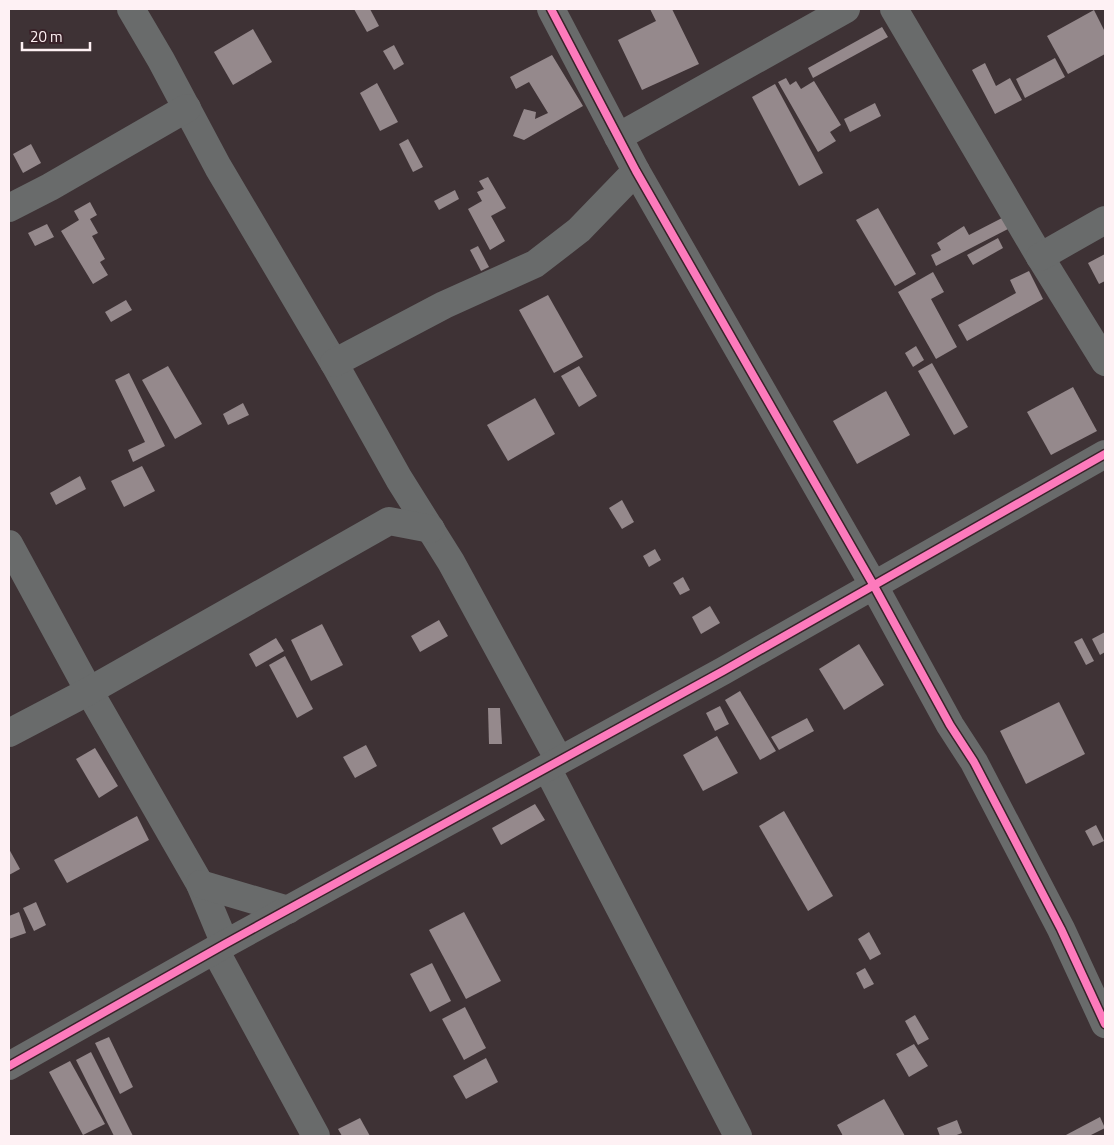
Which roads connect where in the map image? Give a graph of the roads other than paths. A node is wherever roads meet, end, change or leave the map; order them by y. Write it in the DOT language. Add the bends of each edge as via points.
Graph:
graph roads {
  1 [pos="131,9"];
  2 [pos="551,9"];
  3 [pos="846,9"];
  4 [pos="894,9"];
  5 [pos="187,108"];
  6 [pos="618,137"];
  7 [pos="636,171"];
  8 [pos="9,208"];
  9 [pos="1105,220"];
  10 [pos="1040,257"];
  11 [pos="1105,362"];
  12 [pos="334,363"];
  13 [pos="1105,454"];
  14 [pos="399,479"];
  15 [pos="389,521"];
  16 [pos="431,529"];
  17 [pos="9,544"];
  18 [pos="874,586"];
  19 [pos="89,691"];
  20 [pos="9,734"];
  21 [pos="553,764"];
  22 [pos="200,884"];
  23 [pos="288,910"];
  24 [pos="220,947"];
  25 [pos="1105,1024"];
  26 [pos="9,1066"];
  27 [pos="316,1136"];
  28 [pos="738,1136"];
  1 -- 5 [label="street"];
  2 -- 6 [label="street"];
  3 -- 6 [label="street"];
  4 -- 10 [label="street"];
  5 -- 8 [label="street"];
  5 -- 12 [label="street" via="218,167"];
  6 -- 7 [label="street"];
  7 -- 12 [label="street" via="579,230 535,264 444,305"];
  7 -- 18 [label="street"];
  9 -- 10 [label="street"];
  10 -- 11 [label="street"];
  12 -- 14 [label="street"];
  13 -- 18 [label="street"];
  14 -- 15 [label="street"];
  14 -- 16 [label="street"];
  15 -- 16 [label="street"];
  15 -- 19 [label="street"];
  16 -- 21 [label="street"];
  17 -- 19 [label="street"];
  18 -- 21 [label="street"];
  18 -- 25 [label="street" via="950,725 974,762 1062,929"];
  19 -- 20 [label="street"];
  19 -- 22 [label="street"];
  21 -- 23 [label="street"];
  21 -- 28 [label="street"];
  22 -- 23 [label="street"];
  22 -- 24 [label="street"];
  23 -- 24 [label="street"];
  24 -- 26 [label="street"];
  24 -- 27 [label="street"];
}
